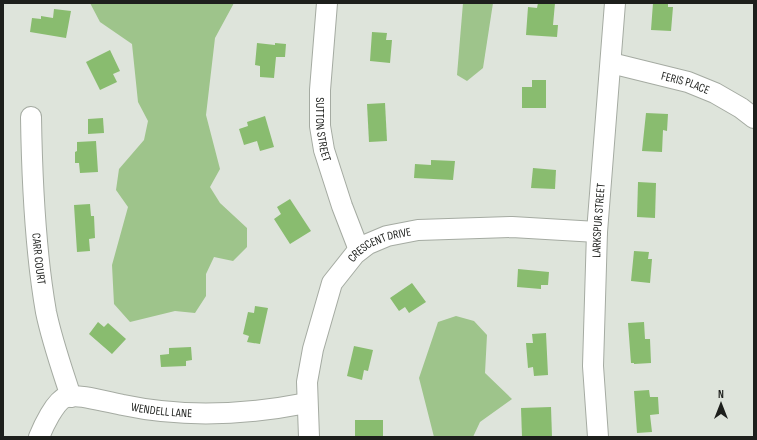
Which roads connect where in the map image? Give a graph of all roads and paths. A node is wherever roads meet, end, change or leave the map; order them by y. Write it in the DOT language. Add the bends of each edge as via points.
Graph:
graph roads {
  1 [pos="327,3"];
  2 [pos="615,3"];
  3 [pos="611,63"];
  4 [pos="31,117"];
  5 [pos="754,118"];
  6 [pos="597,232"];
  7 [pos="360,250"];
  8 [pos="71,397"];
  9 [pos="307,403"];
  10 [pos="39,437"];
  11 [pos="310,437"];
  12 [pos="598,437"];
  1 -- 7 [label="street, SUTTON STREET" via="320,90 320,126 324,150 335,185"];
  2 -- 3 [label="street, LARKSPUR STREET"];
  3 -- 5 [label="street, FERIS PLACE" via="688,82 715,93"];
  3 -- 6 [label="street, LARKSPUR STREET"];
  4 -- 8 [label="street, CARR COURT" via="40,263 47,313"];
  6 -- 7 [label="street, CRESCENT DRIVE" via="512,227 418,230 387,236"];
  6 -- 12 [label="street, LARKSPUR STREET" via="593,366"];
  7 -- 9 [label="street, CRESCENT DRIVE" via="332,283 313,349 307,382"];
  8 -- 9 [label="street, WENDELL LANE" via="180,414 216,414"];
  8 -- 10 [label="street" via="57,403"];
  9 -- 11 [label="street, CRESCENT DRIVE"];
}
